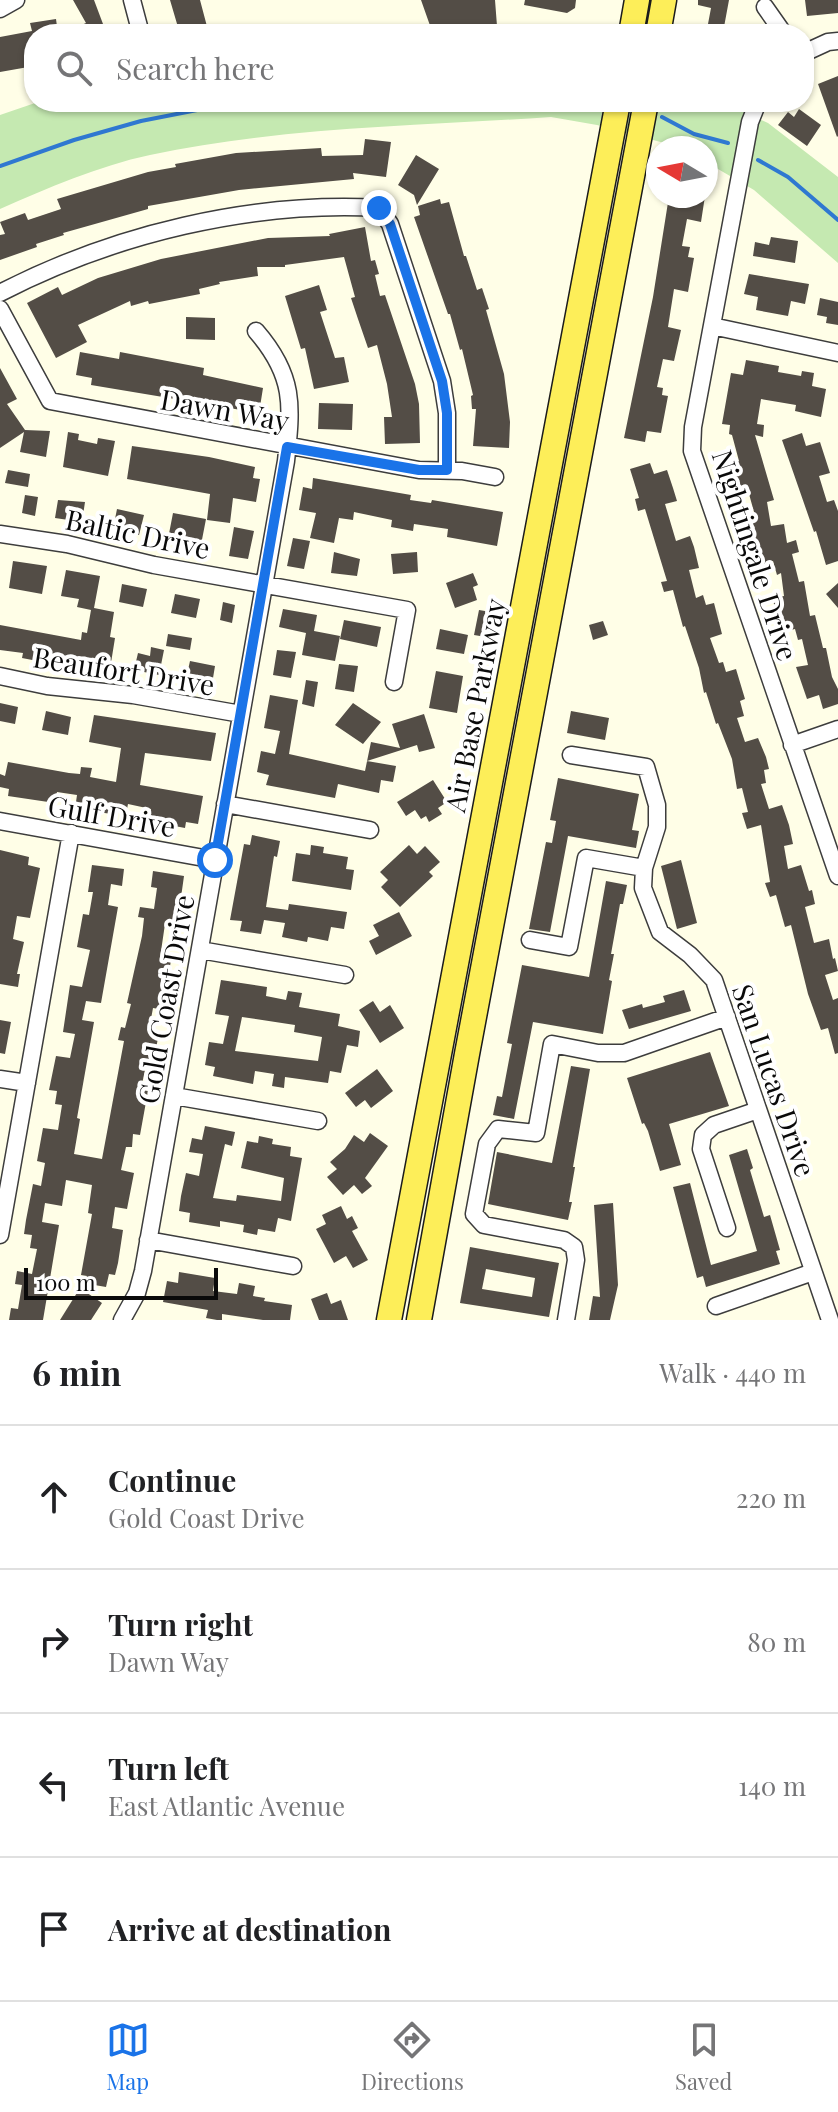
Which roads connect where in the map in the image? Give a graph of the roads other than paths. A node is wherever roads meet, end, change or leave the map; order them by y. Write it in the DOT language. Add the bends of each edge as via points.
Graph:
graph roads {
  1 [pos="16,0"];
  2 [pos="132,0"];
  3 [pos="637,0"];
  4 [pos="664,0"];
  5 [pos="765,7"];
  6 [pos="0,9"];
  7 [pos="138,24"];
  8 [pos="633,24"];
  9 [pos="660,24"];
  10 [pos="777,24"];
  11 [pos="838,41"];
  12 [pos="814,48"];
  13 [pos="616,112"];
  14 [pos="644,112"];
  15 [pos="754,112"];
  16 [pos="0,293"];
  17 [pos="0,309"];
  18 [pos="712,326"];
  19 [pos="256,331"];
  20 [pos="838,353"];
  21 [pos="287,447"];
  22 [pos="447,470"];
  23 [pos="495,477"];
  24 [pos="0,534"];
  25 [pos="265,584"];
  26 [pos="0,676"];
  27 [pos="394,682"];
  28 [pos="241,714"];
  29 [pos="838,729"];
  30 [pos="792,745"];
  31 [pos="571,755"];
  32 [pos="225,804"];
  33 [pos="0,821"];
  34 [pos="370,830"];
  35 [pos="71,833"];
  36 [pos="215,860"];
  37 [pos="644,868"];
  38 [pos="838,876"];
  39 [pos="530,940"];
  40 [pos="200,950"];
  41 [pos="345,975"];
  42 [pos="727,1017"];
  43 [pos="0,1079"];
  44 [pos="27,1083"];
  45 [pos="174,1096"];
  46 [pos="758,1110"];
  47 [pos="318,1121"];
  48 [pos="727,1228"];
  49 [pos="0,1231"];
  50 [pos="148,1240"];
  51 [pos="293,1266"];
  52 [pos="813,1272"];
  53 [pos="716,1306"];
  54 [pos="122,1320"];
  55 [pos="389,1320"];
  56 [pos="419,1320"];
  57 [pos="566,1320"];
  58 [pos="830,1320"];
  1 -- 6 [label="street"];
  2 -- 7 [label="street"];
  3 -- 8 [label="main road"];
  4 -- 9 [label="main road"];
  5 -- 10 [label="street"];
  11 -- 12 [label="street"];
  13 -- 55 [label="main road, Air Base Parkway"];
  14 -- 56 [label="main road, Air Base Parkway"];
  15 -- 18 [label="street, Nightingale Drive"];
  16 -- 22 [label="street" via="79,258 184,226 290,211 379,208 390,224 442,381"];
  17 -- 21 [label="street, Dawn Way" via="50,401"];
  18 -- 20 [label="street"];
  18 -- 30 [label="street, Nightingale Drive" via="692,451"];
  19 -- 21 [label="street, Gold Coast Drive" via="275,353 287,387"];
  21 -- 22 [label="street, Dawn Way"];
  21 -- 25 [label="street, Gold Coast Drive"];
  22 -- 23 [label="street, Dawn Way"];
  24 -- 25 [label="street, Baltic Drive"];
  25 -- 27 [label="street, Baltic Drive" via="407,610"];
  25 -- 28 [label="street, Gold Coast Drive"];
  26 -- 28 [label="street, Beaufort Drive"];
  28 -- 32 [label="street, Gold Coast Drive"];
  29 -- 30 [label="street"];
  30 -- 38 [label="street, Nightingale Drive"];
  31 -- 37 [label="street" via="646,767 657,827"];
  32 -- 34 [label="street"];
  32 -- 36 [label="street, Gold Coast Drive"];
  33 -- 35 [label="street, Gulf Drive"];
  35 -- 36 [label="street, Gulf Drive"];
  35 -- 44 [label="street"];
  36 -- 40 [label="street, Gold Coast Drive"];
  37 -- 39 [label="street" via="586,858 569,947"];
  37 -- 42 [label="street, San Lucas Drive" via="643,888 660,932 714,980"];
  40 -- 41 [label="street"];
  40 -- 45 [label="street, Gold Coast Drive"];
  42 -- 46 [label="street, San Lucas Drive"];
  42 -- 57 [label="street" via="624,1053 552,1044 536,1133 498,1129 487,1144 474,1214 484,1225 564,1240 574,1247"];
  43 -- 44 [label="street"];
  44 -- 49 [label="street"];
  45 -- 47 [label="street"];
  45 -- 50 [label="street, Gold Coast Drive"];
  46 -- 48 [label="street" via="714,1125 703,1135 701,1149"];
  46 -- 52 [label="street, San Lucas Drive"];
  50 -- 51 [label="street"];
  50 -- 54 [label="street, Gold Coast Drive" via="137,1293"];
  52 -- 53 [label="street"];
  52 -- 58 [label="street, San Lucas Drive"];
}
